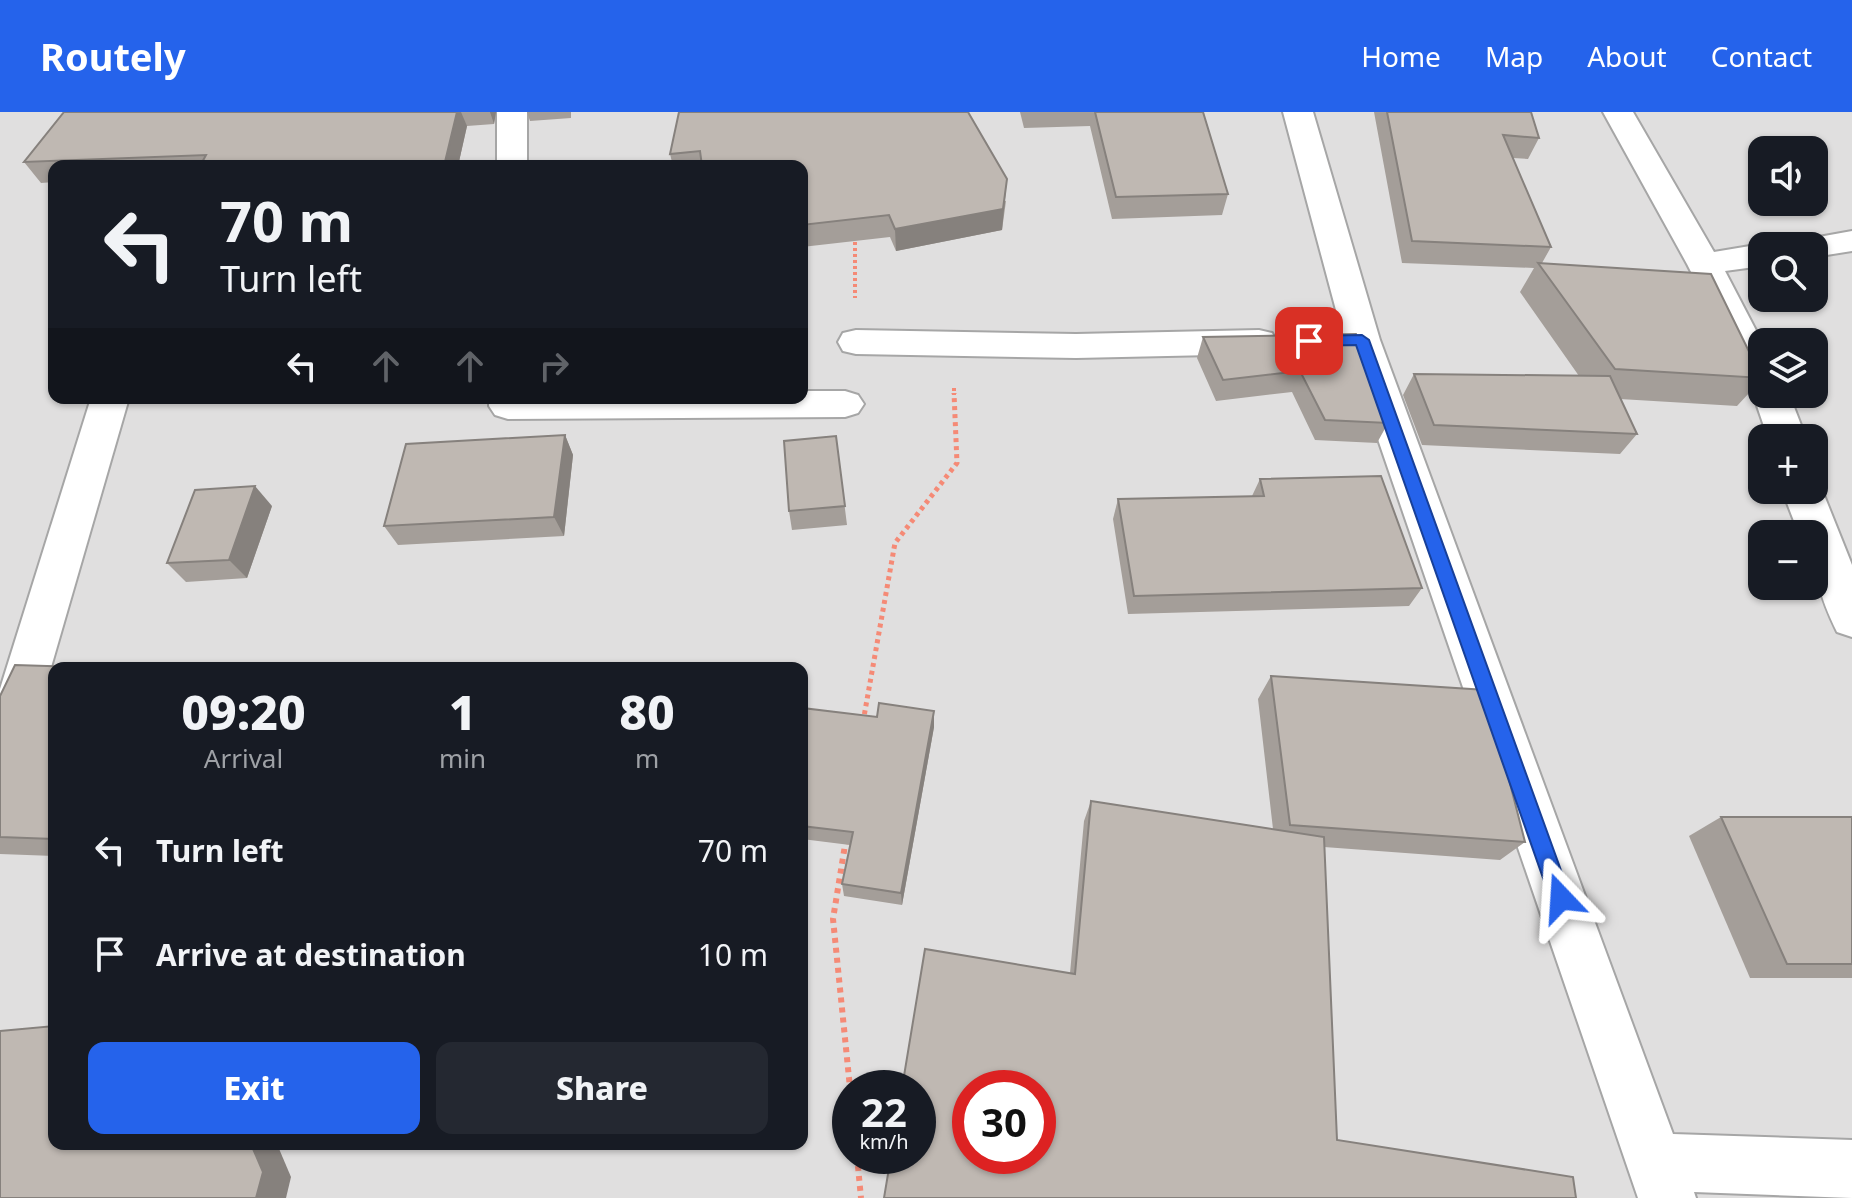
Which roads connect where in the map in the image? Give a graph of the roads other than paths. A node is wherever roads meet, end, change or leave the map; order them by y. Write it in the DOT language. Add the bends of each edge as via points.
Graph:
graph roads {
  1 [pos="512,112"];
  2 [pos="1298,112"];
  3 [pos="1618,112"];
  4 [pos="512,160"];
  5 [pos="1852,241"];
  6 [pos="1828,245"];
  7 [pos="1748,257"];
  8 [pos="1704,264"];
  9 [pos="1289,341"];
  10 [pos="856,342"];
  11 [pos="1748,349"];
  12 [pos="108,404"];
  13 [pos="508,404"];
  14 [pos="845,404"];
  15 [pos="1807,504"];
  16 [pos="1852,619"];
  17 [pos="0,736"];
  18 [pos="1852,1169"];
  19 [pos="1661,1180"];
  1 -- 4 [label="street"];
  2 -- 19 [label="street" via="1347,340"];
  3 -- 8 [label="street"];
  5 -- 6 [label="street"];
  7 -- 8 [label="street"];
  8 -- 11 [label="street"];
  9 -- 10 [label="street" via="1076,346"];
  12 -- 17 [label="street" via="23,688"];
  13 -- 14 [label="street"];
  15 -- 16 [label="street"];
  18 -- 19 [label="street"];
}
